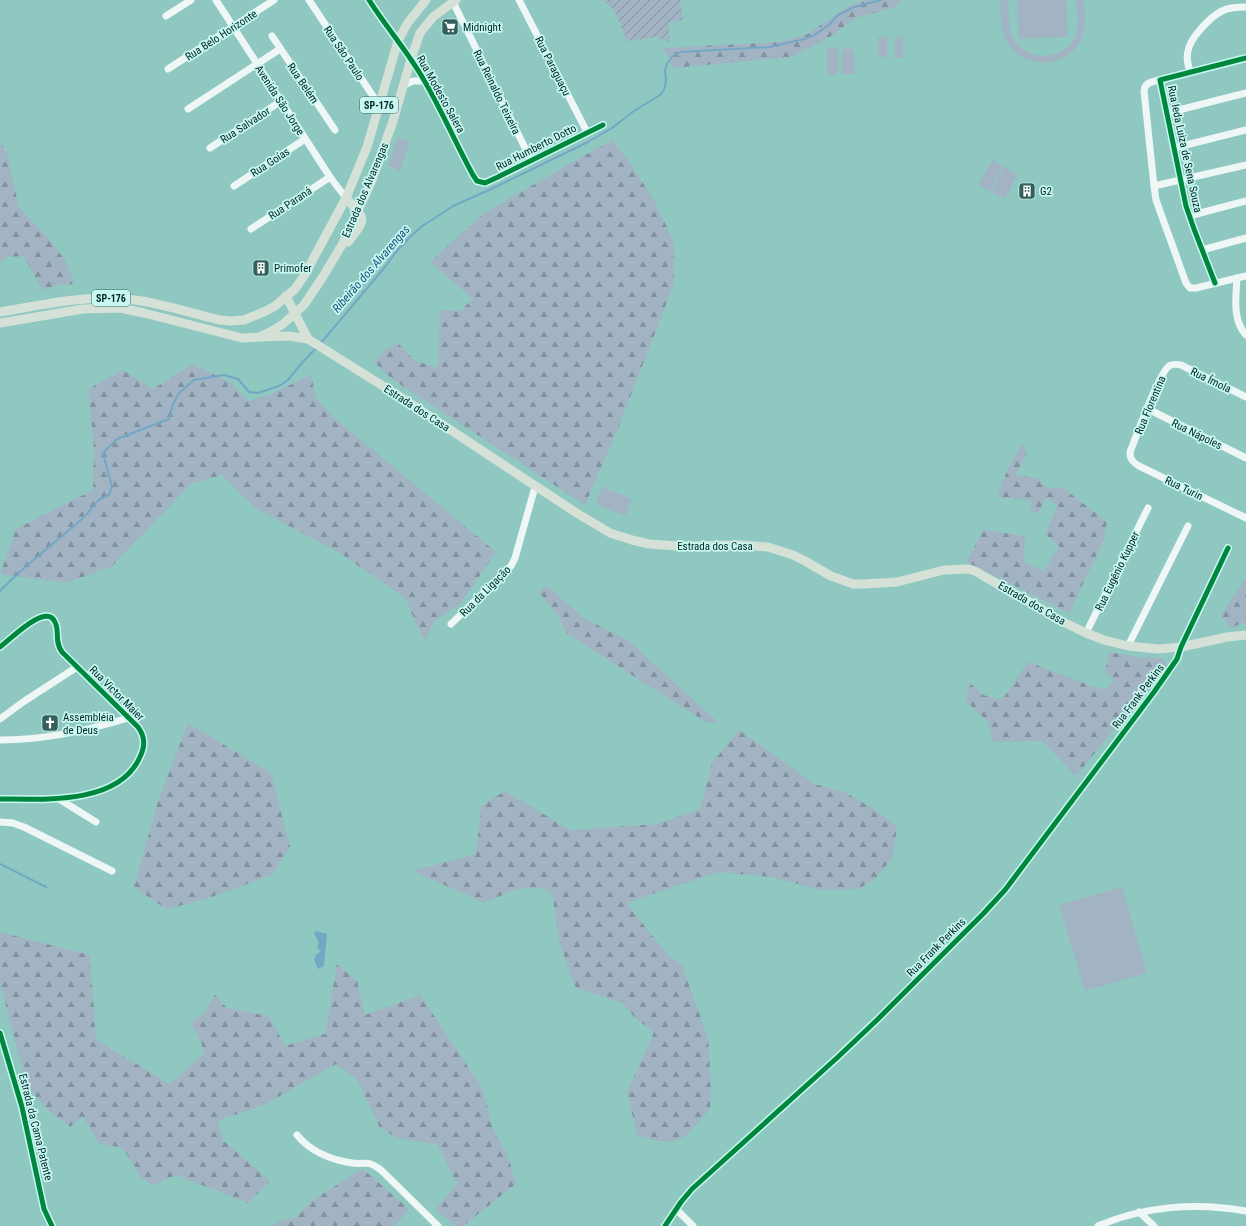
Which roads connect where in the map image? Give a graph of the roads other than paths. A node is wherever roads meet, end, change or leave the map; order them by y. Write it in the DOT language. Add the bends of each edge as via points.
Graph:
graph roads {
  1 [pos="191,0"];
  2 [pos="216,0"];
  3 [pos="274,0"];
  4 [pos="309,0"];
  5 [pos="369,0"];
  6 [pos="426,0"];
  7 [pos="519,0"];
  8 [pos="454,1"];
  9 [pos="1246,7"];
  10 [pos="166,16"];
  11 [pos="233,27"];
  12 [pos="272,36"];
  13 [pos="398,41"];
  14 [pos="280,49"];
  15 [pos="1246,58"];
  16 [pos="411,59"];
  17 [pos="256,64"];
  18 [pos="168,69"];
  19 [pos="1190,72"];
  20 [pos="1160,80"];
  21 [pos="425,81"];
  22 [pos="404,85"];
  23 [pos="1246,93"];
  24 [pos="281,101"];
  25 [pos="379,105"];
  26 [pos="188,109"];
  27 [pos="1167,113"];
  28 [pos="603,125"];
  29 [pos="335,130"];
  30 [pos="1246,130"];
  31 [pos="587,132"];
  32 [pos="305,139"];
  33 [pos="210,148"];
  34 [pos="1174,148"];
  35 [pos="531,160"];
  36 [pos="1246,165"];
  37 [pos="330,177"];
  38 [pos="1180,180"];
  39 [pos="477,181"];
  40 [pos="234,186"];
  41 [pos="1154,186"];
  42 [pos="346,198"];
  43 [pos="1246,201"];
  44 [pos="358,211"];
  45 [pos="1189,216"];
  46 [pos="251,229"];
  47 [pos="1246,238"];
  48 [pos="1202,250"];
  49 [pos="1246,276"];
  50 [pos="1237,278"];
  51 [pos="1215,283"];
  52 [pos="286,296"];
  53 [pos="304,304"];
  54 [pos="0,312"];
  55 [pos="295,314"];
  56 [pos="0,323"];
  57 [pos="302,329"];
  58 [pos="1246,335"];
  59 [pos="259,337"];
  60 [pos="311,341"];
  61 [pos="1176,364"];
  62 [pos="1246,397"];
  63 [pos="1148,409"];
  64 [pos="1130,452"];
  65 [pos="1246,458"];
  66 [pos="535,486"];
  67 [pos="1148,508"];
  68 [pos="1246,518"];
  69 [pos="1188,526"];
  70 [pos="1228,548"];
  71 [pos="451,624"];
  72 [pos="1086,633"];
  73 [pos="1246,635"];
  74 [pos="1128,646"];
  75 [pos="0,647"];
  76 [pos="1181,647"];
  77 [pos="77,667"];
  78 [pos="128,718"];
  79 [pos="0,719"];
  80 [pos="0,740"];
  81 [pos="0,799"];
  82 [pos="58,799"];
  83 [pos="0,822"];
  84 [pos="96,822"];
  85 [pos="112,871"];
  86 [pos="0,1033"];
  87 [pos="297,1136"];
  88 [pos="676,1209"];
  89 [pos="1246,1211"];
  90 [pos="1139,1212"];
  91 [pos="52,1226"];
  92 [pos="438,1226"];
  93 [pos="665,1226"];
  94 [pos="693,1226"];
  95 [pos="1098,1226"];
  96 [pos="1154,1226"];
  1 -- 10 [label="street"];
  2 -- 11 [label="street, Avenida São Jorge"];
  3 -- 11 [label="street, Rua Belo Horizonte"];
  4 -- 25 [label="street, Rua São Paulo"];
  5 -- 13 [label="street, Rua Modesto Salera"];
  6 -- 13 [label="main road, Estrada dos Alvarengas / SP-176" via="407,24"];
  7 -- 31 [label="street, Rua Paraguaçu"];
  8 -- 16 [label="main road, Estrada dos Alvarengas / SP-176" via="426,23"];
  8 -- 35 [label="street, Rua Reinaldo Teixeira"];
  9 -- 19 [label="street" via="1221,11 1198,33 1188,49"];
  11 -- 17 [label="street, Avenida São Jorge"];
  11 -- 18 [label="street, Rua Belo Horizonte"];
  12 -- 14 [label="street, Rua Belém"];
  13 -- 16 [label="street, Rua Modesto Salera"];
  13 -- 25 [label="main road, Estrada dos Alvarengas / SP-176"];
  14 -- 17 [label="street"];
  14 -- 29 [label="street, Rua Belém"];
  15 -- 19 [label="street, Rua Ieda Luiza de Sena Souza"];
  16 -- 21 [label="street, Rua Modesto Salera"];
  16 -- 22 [label="main road, Estrada dos Alvarengas / SP-176"];
  17 -- 24 [label="street, Avenida São Jorge"];
  17 -- 26 [label="street"];
  19 -- 20 [label="street, Rua Ieda Luiza de Sena Souza"];
  20 -- 27 [label="street, Rua Ieda Luiza de Sena Souza"];
  20 -- 41 [label="street" via="1147,83 1144,92"];
  21 -- 22 [label="street, Rua Modesto Salera" via="413,81"];
  21 -- 39 [label="street, Rua Modesto Salera"];
  22 -- 44 [label="main road, Estrada dos Alvarengas / SP-176" via="380,161"];
  23 -- 27 [label="street"];
  24 -- 32 [label="street, Avenida São Jorge"];
  24 -- 33 [label="street, Rua Salvador"];
  25 -- 42 [label="main road, Estrada dos Alvarengas / SP-176" via="369,140"];
  27 -- 34 [label="street, Rua Ieda Luiza de Sena Souza"];
  28 -- 31 [label="street, Rua Humberto Dotto"];
  30 -- 34 [label="street"];
  31 -- 35 [label="street, Rua Humberto Dotto"];
  32 -- 37 [label="street, Avenida São Jorge"];
  32 -- 40 [label="street, Rua Goías"];
  34 -- 38 [label="street, Rua Ieda Luiza de Sena Souza"];
  35 -- 39 [label="street, Rua Humberto Dotto" via="485,183"];
  36 -- 38 [label="street"];
  37 -- 42 [label="street, Avenida São Jorge"];
  37 -- 46 [label="street, Rua Paraná"];
  38 -- 41 [label="street"];
  38 -- 45 [label="street, Rua Ieda Luiza de Sena Souza"];
  41 -- 51 [label="street" via="1156,200 1186,283 1190,288"];
  42 -- 44 [label="main road"];
  42 -- 52 [label="main road, Estrada dos Alvarengas / SP-176" via="304,276 295,289"];
  43 -- 45 [label="street"];
  44 -- 53 [label="main road, Estrada dos Alvarengas / SP-176" via="335,257"];
  45 -- 48 [label="street, Rua Ieda Luiza de Sena Souza"];
  47 -- 48 [label="street"];
  48 -- 51 [label="street, Rua Ieda Luiza de Sena Souza"];
  49 -- 50 [label="street"];
  50 -- 51 [label="street"];
  50 -- 58 [label="street" via="1238,321"];
  52 -- 54 [label="main road, Estrada dos Alvarengas / SP-176" via="275,306 244,320 220,320 139,301 108,298 76,300"];
  52 -- 55 [label="main road"];
  53 -- 55 [label="main road, Estrada dos Alvarengas / SP-176"];
  53 -- 57 [label="main road"];
  55 -- 57 [label="main road"];
  55 -- 59 [label="main road, Estrada dos Alvarengas / SP-176"];
  56 -- 59 [label="main road, Estrada dos Alvarengas / SP-176" via="84,309 120,308 232,336"];
  57 -- 60 [label="main road"];
  59 -- 60 [label="main road" via="289,336"];
  60 -- 66 [label="main road, Estrada dos Casa"];
  61 -- 62 [label="street, Rua Ímola"];
  61 -- 63 [label="street, Rua Florentina" via="1164,371"];
  63 -- 64 [label="street, Rua Florentina"];
  63 -- 65 [label="street, Rua Nápoles"];
  64 -- 68 [label="street, Rua Turin" via="1130,458 1139,466"];
  66 -- 71 [label="street, Rua da Ligação" via="515,558"];
  66 -- 72 [label="main road, Estrada dos Casa" via="610,533 632,540 654,545 768,547 853,584 897,582 944,570 975,571"];
  67 -- 72 [label="street, Rua Eugênio Kupper"];
  69 -- 74 [label="street"];
  70 -- 76 [label="street, Rua Frank Perkins"];
  72 -- 74 [label="main road, Estrada dos Casa"];
  73 -- 76 [label="main road, Estrada dos Casa"];
  74 -- 76 [label="main road, Estrada dos Casa" via="1158,649"];
  75 -- 77 [label="street, Rua Victor Maier" via="34,620 48,616 56,626 59,647"];
  76 -- 88 [label="street, Rua Frank Perkins" via="1177,659 1154,692 1005,890 844,1051 692,1189"];
  77 -- 78 [label="street, Rua Victor Maier"];
  77 -- 79 [label="street"];
  78 -- 80 [label="street" via="52,736"];
  78 -- 82 [label="street, Rua Victor Maier" via="144,737 143,750 132,769 108,788 92,794"];
  81 -- 82 [label="street, Rua Victor Maier"];
  82 -- 84 [label="street"];
  83 -- 85 [label="street" via="24,827"];
  86 -- 91 [label="street, Estrada da Cama Patente" via="22,1107 44,1209"];
  87 -- 92 [label="street" via="310,1149 330,1157 374,1165"];
  88 -- 93 [label="street, Rua Frank Perkins"];
  88 -- 94 [label="street"];
  89 -- 90 [label="street" via="1199,1207"];
  90 -- 95 [label="street"];
  90 -- 96 [label="street"];
}
